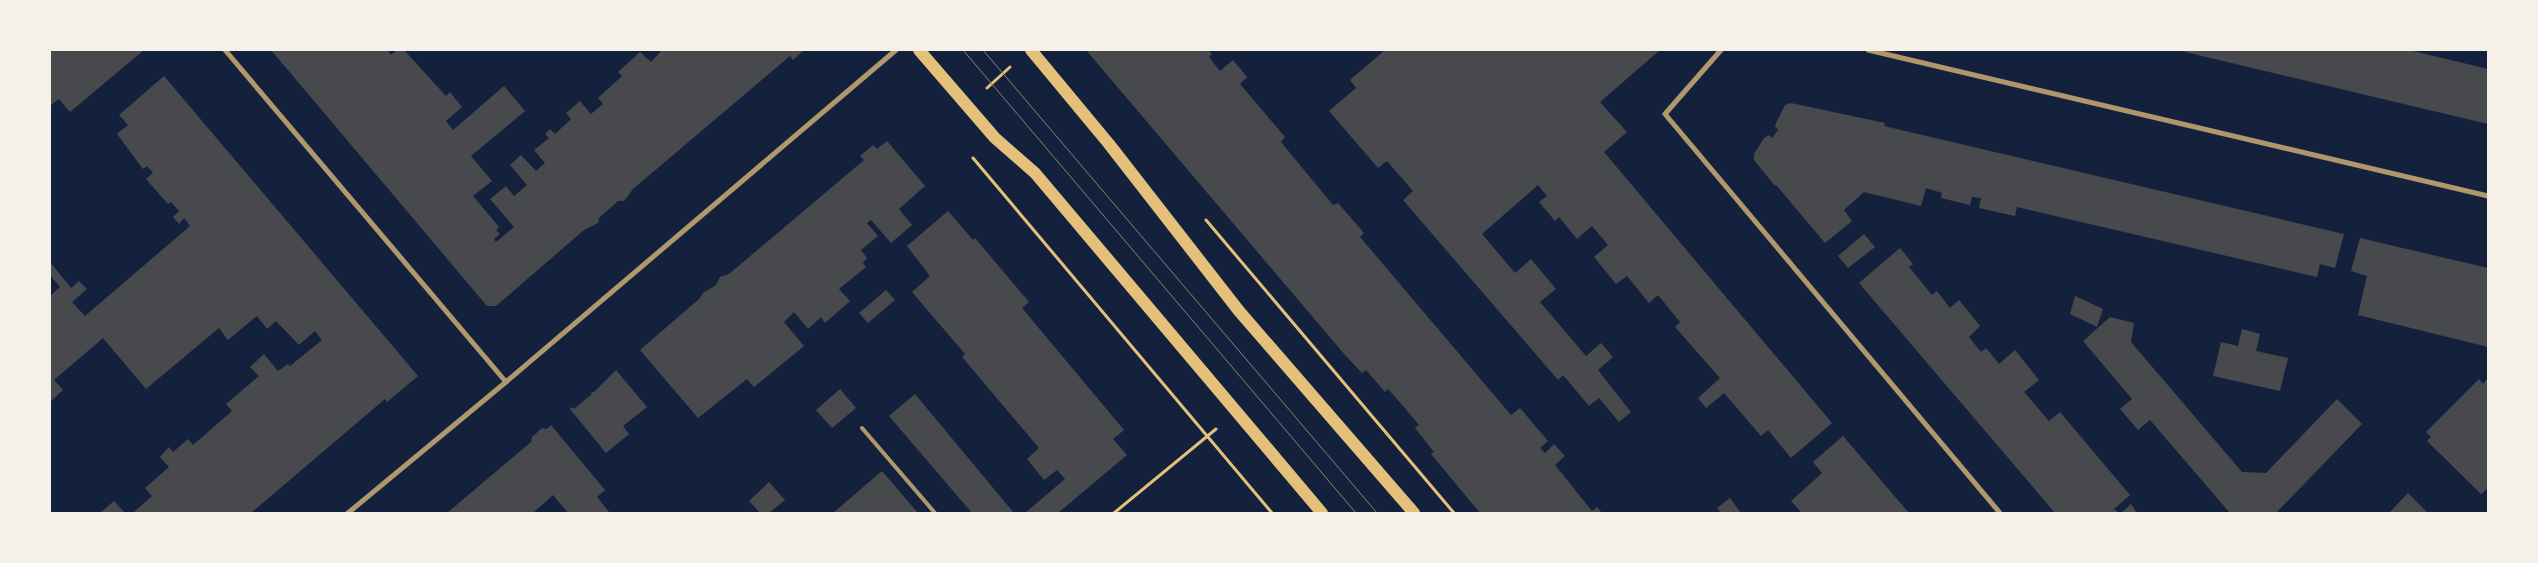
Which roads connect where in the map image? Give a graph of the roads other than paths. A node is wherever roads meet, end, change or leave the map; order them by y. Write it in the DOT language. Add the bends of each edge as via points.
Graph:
graph roads {
  1 [pos="225,50"];
  2 [pos="896,50"];
  3 [pos="919,50"];
  4 [pos="1031,50"];
  5 [pos="1721,50"];
  6 [pos="1868,50"];
  7 [pos="2488,196"];
  8 [pos="506,382"];
  9 [pos="862,428"];
  10 [pos="348,513"];
  11 [pos="935,513"];
  12 [pos="1322,513"];
  13 [pos="1414,513"];
  14 [pos="2000,513"];
  1 -- 8 [label="street"];
  2 -- 8 [label="street"];
  3 -- 12 [label="main road" via="994,138 1035,173"];
  4 -- 13 [label="main road" via="1240,311"];
  5 -- 14 [label="street" via="1665,114"];
  6 -- 7 [label="street"];
  8 -- 10 [label="street"];
  9 -- 11 [label="lane"];
}
